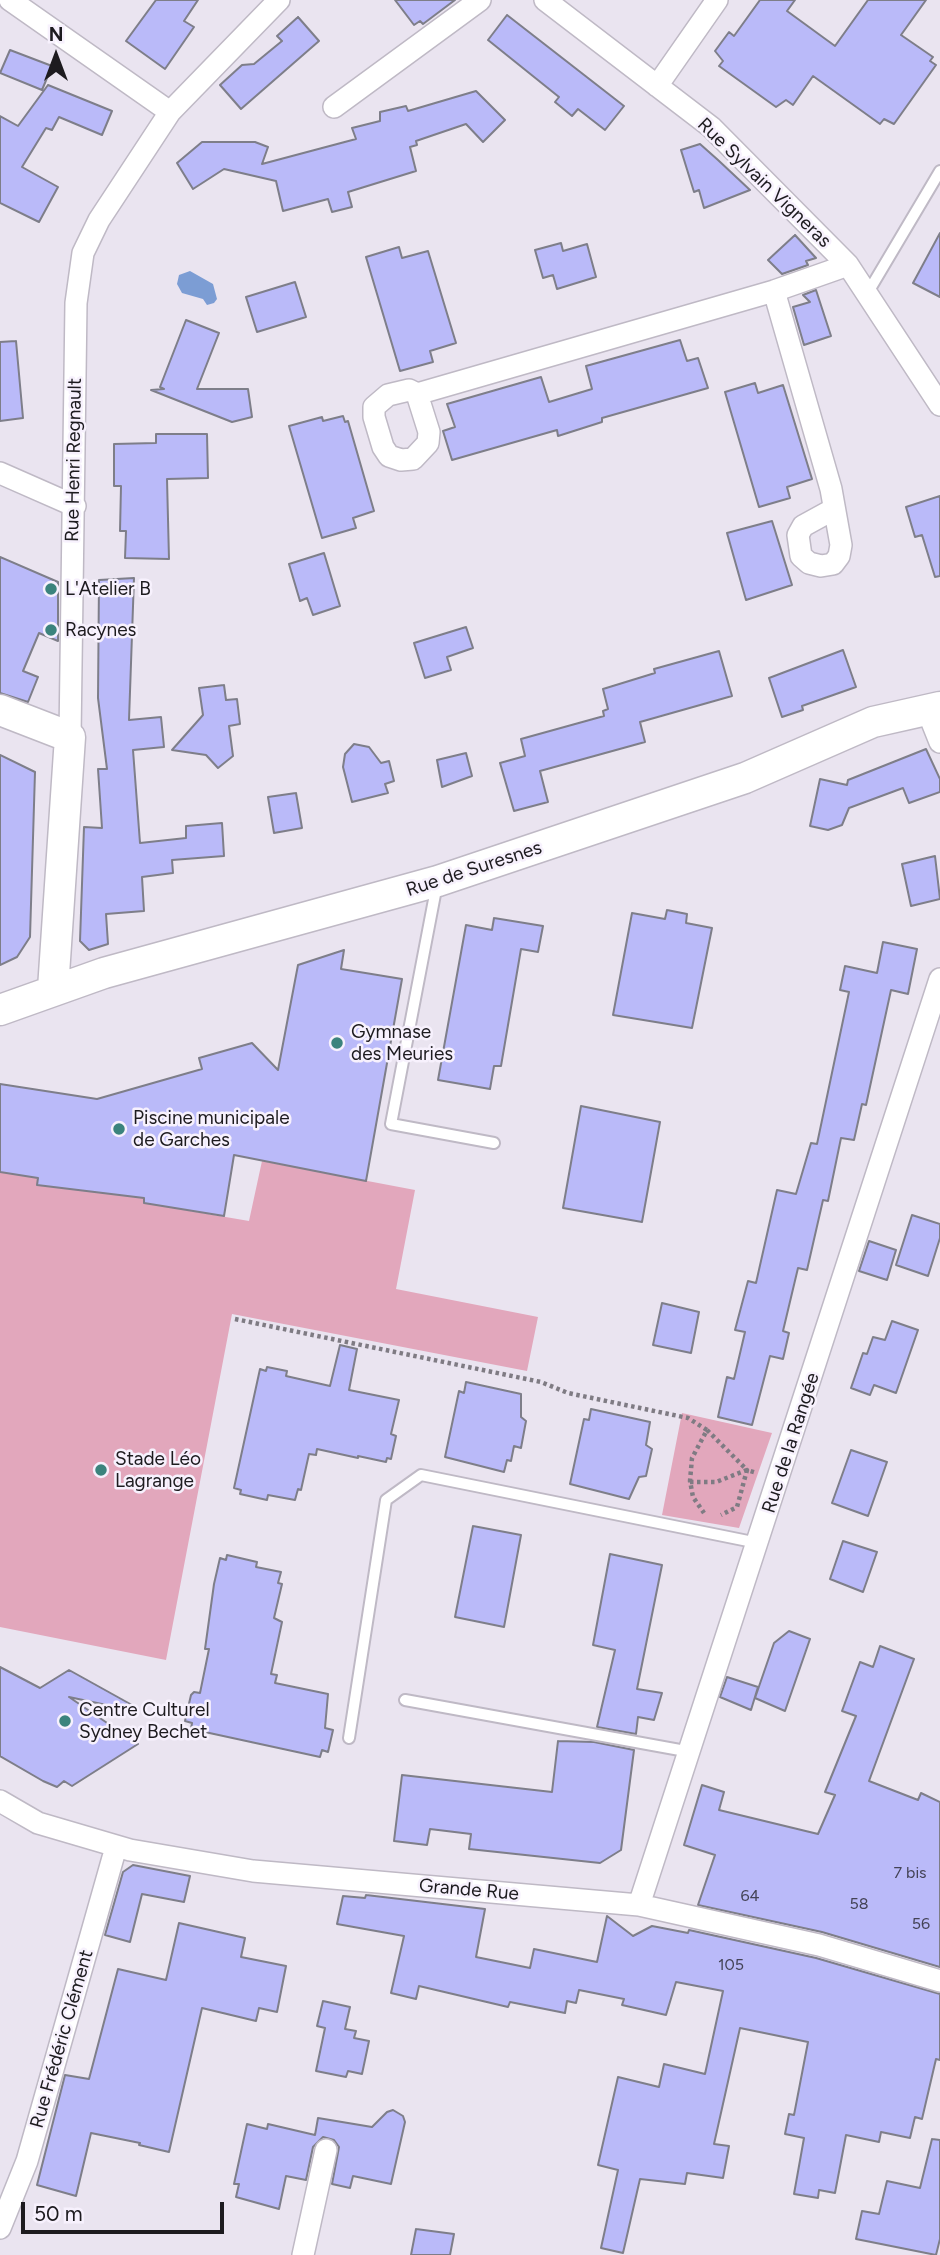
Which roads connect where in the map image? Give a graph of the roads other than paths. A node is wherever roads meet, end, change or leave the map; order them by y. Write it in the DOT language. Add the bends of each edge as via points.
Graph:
graph roads {
  1 [pos="10,0"];
  2 [pos="279,0"];
  3 [pos="480,0"];
  4 [pos="545,0"];
  5 [pos="717,0"];
  6 [pos="657,86"];
  7 [pos="334,107"];
  8 [pos="170,112"];
  9 [pos="940,171"];
  10 [pos="848,265"];
  11 [pos="774,291"];
  12 [pos="867,293"];
  13 [pos="417,394"];
  14 [pos="940,405"];
  15 [pos="0,473"];
  16 [pos="75,506"];
  17 [pos="834,509"];
  18 [pos="0,710"];
  19 [pos="934,710"];
  20 [pos="70,737"];
  21 [pos="940,742"];
  22 [pos="438,881"];
  23 [pos="940,979"];
  24 [pos="52,989"];
  25 [pos="0,1010"];
  26 [pos="494,1143"];
  27 [pos="759,1543"];
  28 [pos="405,1700"];
  29 [pos="349,1738"];
  30 [pos="691,1752"];
  31 [pos="0,1801"];
  32 [pos="0,1817"];
  33 [pos="38,1823"];
  34 [pos="116,1847"];
  35 [pos="639,1905"];
  36 [pos="940,1981"];
  37 [pos="326,2150"];
  38 [pos="0,2228"];
  39 [pos="303,2255"];
  1 -- 8 [label="street"];
  2 -- 8 [label="street, Rue Henri Regnault"];
  3 -- 7 [label="street"];
  4 -- 6 [label="street, Rue Sylvain Vigneras"];
  5 -- 6 [label="street"];
  6 -- 10 [label="street, Rue Sylvain Vigneras" via="711,127"];
  8 -- 16 [label="street, Rue Henri Regnault" via="99,220 83,253 76,303"];
  9 -- 12 [label="lane"];
  10 -- 11 [label="street"];
  10 -- 12 [label="street, Rue Sylvain Vigneras"];
  11 -- 13 [label="street"];
  11 -- 17 [label="street"];
  12 -- 14 [label="street, Rue Sylvain Vigneras"];
  15 -- 16 [label="street"];
  16 -- 20 [label="street, Rue Henri Regnault"];
  18 -- 20 [label="street"];
  19 -- 21 [label="street"];
  19 -- 22 [label="street, Rue de Suresnes" via="873,722 745,778"];
  20 -- 24 [label="street, Rue Henri Regnault"];
  22 -- 24 [label="street, Rue de Suresnes"];
  22 -- 26 [label="lane" via="391,1124"];
  23 -- 27 [label="street, Rue de la Rangée"];
  24 -- 25 [label="street, Rue de Suresnes"];
  27 -- 29 [label="lane" via="421,1475 386,1500"];
  27 -- 30 [label="street, Rue de la Rangée"];
  28 -- 30 [label="lane"];
  30 -- 35 [label="street, Rue de la Rangée"];
  31 -- 33 [label="street, Grande Rue"];
  32 -- 33 [label="street"];
  33 -- 34 [label="street, Grande Rue"];
  34 -- 35 [label="street, Grande Rue" via="253,1871"];
  34 -- 38 [label="street, Rue Frédéric Clément" via="27,2161"];
  35 -- 36 [label="street, Grande Rue" via="819,1945"];
  37 -- 39 [label="street"];
}
